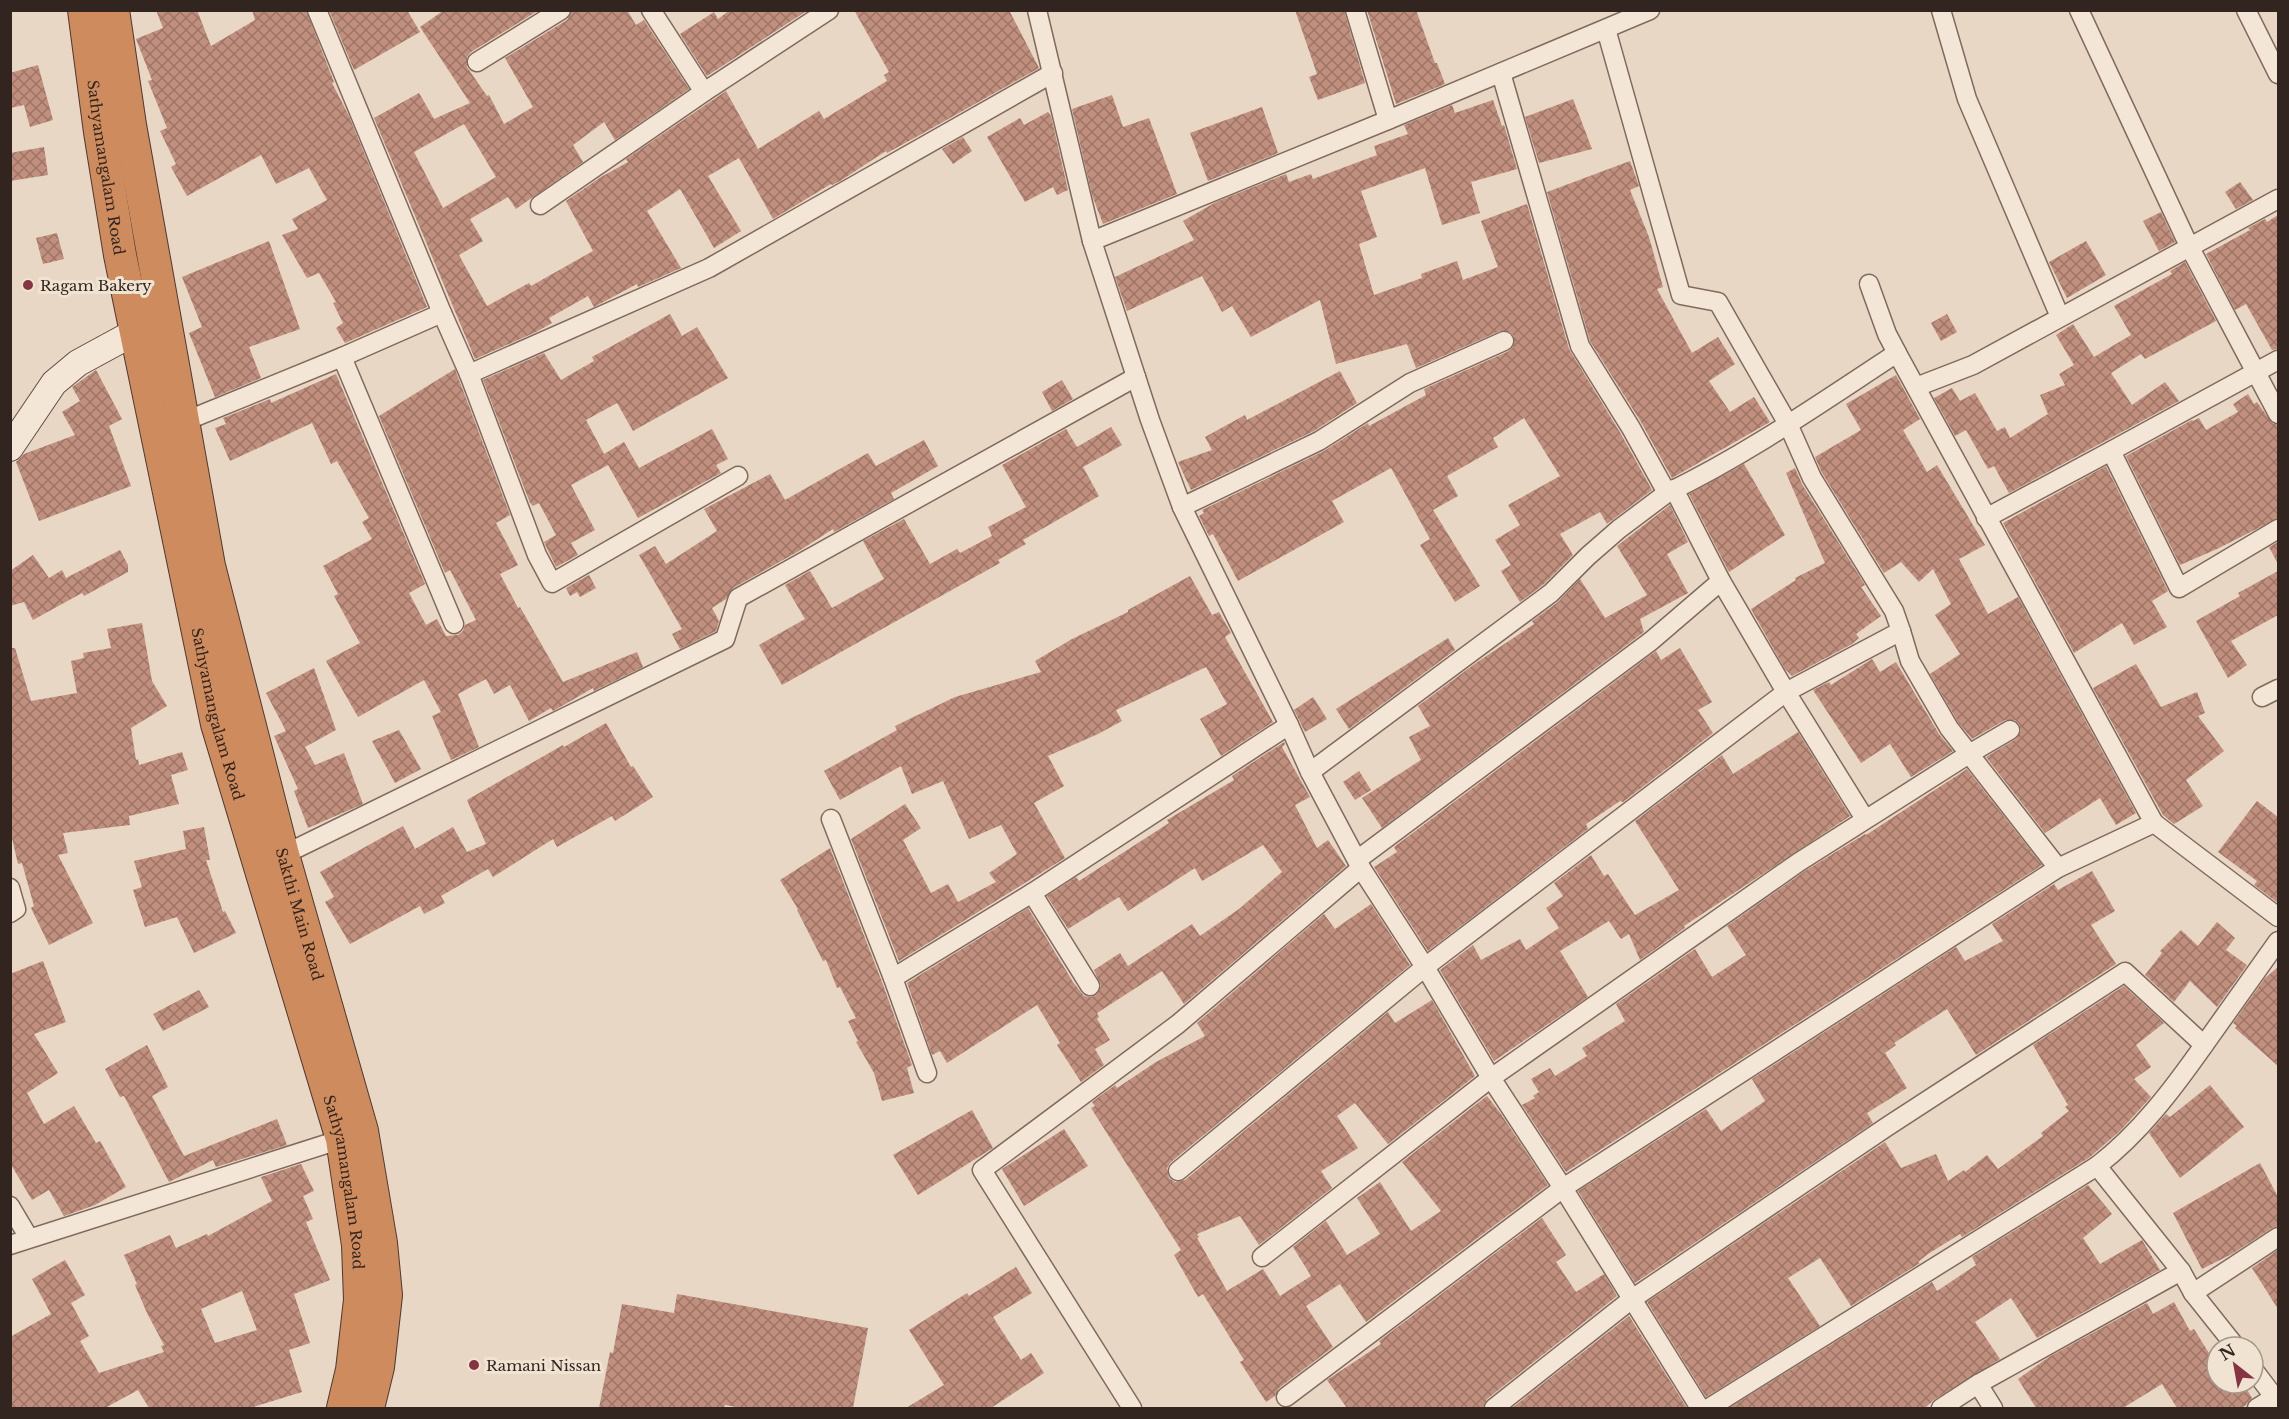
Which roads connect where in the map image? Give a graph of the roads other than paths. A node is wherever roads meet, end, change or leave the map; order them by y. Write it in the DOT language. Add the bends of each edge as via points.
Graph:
graph roads {
  1 [pos="84,10"];
  2 [pos="113,10"];
  3 [pos="317,10"];
  4 [pos="561,10"];
  5 [pos="651,10"];
  6 [pos="829,10"];
  7 [pos="1037,10"];
  8 [pos="1355,10"];
  9 [pos="1650,10"];
  10 [pos="1941,10"];
  11 [pos="2079,10"];
  12 [pos="2246,10"];
  13 [pos="1606,29"];
  14 [pos="477,62"];
  15 [pos="1053,73"];
  16 [pos="1500,73"];
  17 [pos="2278,74"];
  18 [pos="704,92"];
  19 [pos="1388,120"];
  20 [pos="2278,199"];
  21 [pos="540,205"];
  22 [pos="1092,241"];
  23 [pos="2189,246"];
  24 [pos="1869,284"];
  25 [pos="442,313"];
  26 [pos="2060,317"];
  27 [pos="135,332"];
  28 [pos="1504,341"];
  29 [pos="1897,353"];
  30 [pos="342,357"];
  31 [pos="2278,360"];
  32 [pos="2256,372"];
  33 [pos="469,374"];
  34 [pos="1136,377"];
  35 [pos="1916,387"];
  36 [pos="2278,414"];
  37 [pos="183,422"];
  38 [pos="1788,424"];
  39 [pos="12,436"];
  40 [pos="2111,451"];
  41 [pos="738,476"];
  42 [pos="1671,491"];
  43 [pos="1182,507"];
  44 [pos="1986,518"];
  45 [pos="2278,529"];
  46 [pos="1721,581"];
  47 [pos="454,624"];
  48 [pos="1901,631"];
  49 [pos="2278,688"];
  50 [pos="1786,692"];
  51 [pos="2262,698"];
  52 [pos="1289,725"];
  53 [pos="2010,730"];
  54 [pos="1968,754"];
  55 [pos="1310,772"];
  56 [pos="831,819"];
  57 [pos="1865,819"];
  58 [pos="2154,824"];
  59 [pos="271,861"];
  60 [pos="1359,864"];
  61 [pos="2058,868"];
  62 [pos="10,888"];
  63 [pos="1032,893"];
  64 [pos="10,913"];
  65 [pos="2278,917"];
  66 [pos="2278,941"];
  67 [pos="1425,967"];
  68 [pos="893,978"];
  69 [pos="1090,986"];
  70 [pos="2205,1045"];
  71 [pos="927,1073"];
  72 [pos="1491,1078"];
  73 [pos="342,1139"];
  74 [pos="2097,1166"];
  75 [pos="1178,1171"];
  76 [pos="1563,1188"];
  77 [pos="10,1206"];
  78 [pos="2278,1237"];
  79 [pos="29,1238"];
  80 [pos="10,1245"];
  81 [pos="1262,1257"];
  82 [pos="2181,1271"];
  83 [pos="2193,1293"];
  84 [pos="1632,1299"];
  85 [pos="2226,1335"];
  86 [pos="1978,1384"];
  87 [pos="2265,1384"];
  88 [pos="1286,1397"];
  89 [pos="2277,1399"];
  90 [pos="343,1408"];
  91 [pos="368,1408"];
  92 [pos="1132,1408"];
  93 [pos="1494,1408"];
  94 [pos="1700,1408"];
  95 [pos="1709,1408"];
  96 [pos="1941,1408"];
  97 [pos="1993,1408"];
  98 [pos="2257,1408"];
  1 -- 27 [label="highway, Sathyamangalam Road" via="100,132"];
  2 -- 37 [label="highway, Sakthi Main Road"];
  3 -- 25 [label="street"];
  4 -- 14 [label="street"];
  5 -- 18 [label="street"];
  6 -- 18 [label="street"];
  7 -- 15 [label="street"];
  8 -- 19 [label="street"];
  9 -- 13 [label="street"];
  10 -- 26 [label="street" via="1967,99"];
  11 -- 23 [label="street"];
  12 -- 17 [label="street"];
  13 -- 16 [label="street"];
  13 -- 38 [label="street" via="1681,295 1718,302"];
  15 -- 22 [label="street"];
  15 -- 33 [label="street" via="709,268"];
  16 -- 19 [label="street"];
  16 -- 42 [label="street" via="1580,346"];
  18 -- 21 [label="street"];
  19 -- 22 [label="street"];
  20 -- 23 [label="street"];
  22 -- 34 [label="street"];
  23 -- 26 [label="street"];
  23 -- 32 [label="street"];
  24 -- 29 [label="street"];
  25 -- 30 [label="street"];
  25 -- 33 [label="street"];
  26 -- 35 [label="street" via="1972,365"];
  27 -- 39 [label="street" via="78,363 54,383"];
  27 -- 59 [label="highway, Sathyamangalam Road" via="217,724"];
  28 -- 43 [label="street" via="1410,383 1319,441"];
  29 -- 35 [label="street"];
  29 -- 38 [label="street"];
  30 -- 37 [label="street"];
  30 -- 47 [label="street"];
  31 -- 32 [label="street"];
  32 -- 36 [label="street"];
  32 -- 40 [label="street"];
  33 -- 41 [label="street" via="537,555 552,583"];
  34 -- 43 [label="street"];
  34 -- 59 [label="street" via="738,598 725,639"];
  35 -- 44 [label="street"];
  37 -- 59 [label="highway, Sakthi Main Road"];
  38 -- 42 [label="street"];
  38 -- 48 [label="street" via="1812,478 1894,611"];
  40 -- 44 [label="street"];
  40 -- 45 [label="street" via="2179,588"];
  42 -- 46 [label="street"];
  42 -- 55 [label="street" via="1611,536 1551,593"];
  43 -- 52 [label="street"];
  44 -- 58 [label="street"];
  46 -- 50 [label="street"];
  46 -- 60 [label="street" via="1651,641"];
  48 -- 50 [label="street"];
  48 -- 54 [label="street" via="1910,662"];
  49 -- 51 [label="street"];
  50 -- 57 [label="street"];
  50 -- 67 [label="street"];
  52 -- 55 [label="street"];
  52 -- 63 [label="street"];
  53 -- 54 [label="street"];
  54 -- 57 [label="street"];
  54 -- 61 [label="street"];
  55 -- 60 [label="street"];
  56 -- 68 [label="street"];
  57 -- 72 [label="street"];
  58 -- 61 [label="street"];
  58 -- 65 [label="street"];
  59 -- 73 [label="highway, Sathyamangalam Road"];
  59 -- 91 [label="highway, Sakthi Main Road" via="362,1131 386,1295 378,1367"];
  60 -- 67 [label="street"];
  60 -- 92 [label="street" via="1178,1024 982,1170"];
  61 -- 76 [label="street"];
  62 -- 64 [label="street" via="16,909"];
  63 -- 68 [label="street"];
  63 -- 69 [label="street"];
  66 -- 70 [label="street"];
  67 -- 72 [label="street"];
  67 -- 75 [label="street"];
  68 -- 71 [label="street"];
  70 -- 74 [label="street" via="2121,1148"];
  70 -- 84 [label="street" via="2125,972 1888,1125"];
  72 -- 76 [label="street"];
  72 -- 81 [label="street"];
  73 -- 79 [label="street"];
  73 -- 90 [label="highway, Sathyamangalam Road" via="358,1245 360,1300"];
  74 -- 82 [label="street"];
  74 -- 95 [label="street"];
  76 -- 84 [label="street"];
  76 -- 88 [label="street"];
  77 -- 79 [label="street"];
  78 -- 83 [label="street"];
  79 -- 80 [label="street"];
  82 -- 83 [label="street"];
  82 -- 86 [label="street"];
  83 -- 85 [label="street"];
  84 -- 93 [label="street"];
  84 -- 94 [label="street"];
  86 -- 96 [label="street"];
  86 -- 97 [label="street"];
  87 -- 89 [label="street"];
  89 -- 98 [label="street"];
}
